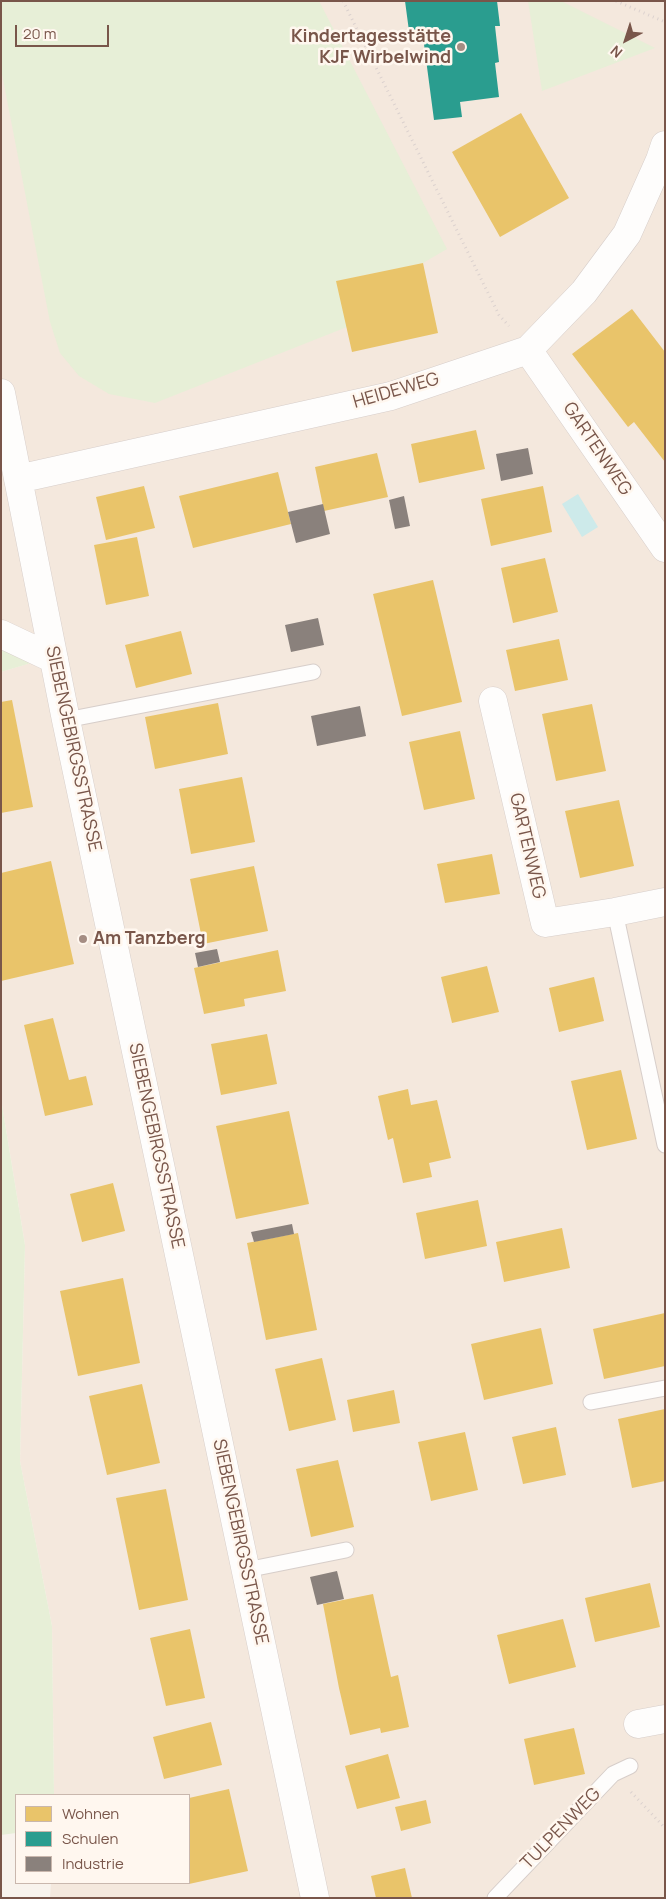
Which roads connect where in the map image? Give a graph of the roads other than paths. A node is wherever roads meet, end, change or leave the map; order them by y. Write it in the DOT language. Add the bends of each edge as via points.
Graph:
graph roads {
  1 [pos="665,145"];
  2 [pos="528,350"];
  3 [pos="1,393"];
  4 [pos="18,479"];
  5 [pos="665,548"];
  6 [pos="1,634"];
  7 [pos="54,659"];
  8 [pos="313,672"];
  9 [pos="493,701"];
  10 [pos="66,720"];
  11 [pos="665,902"];
  12 [pos="615,912"];
  13 [pos="665,1145"];
  14 [pos="665,1388"];
  15 [pos="591,1402"];
  16 [pos="346,1550"];
  17 [pos="246,1570"];
  18 [pos="665,1719"];
  19 [pos="638,1724"];
  20 [pos="630,1766"];
  21 [pos="315,1898"];
  22 [pos="495,1898"];
  1 -- 2 [label="street, HEIDEWEG" via="627,234 584,292"];
  2 -- 4 [label="street, HEIDEWEG" via="391,396"];
  2 -- 5 [label="street, GARTENWEG"];
  3 -- 4 [label="street, SIEBENGEBIRGSSTRASSE"];
  4 -- 7 [label="street, SIEBENGEBIRGSSTRASSE"];
  6 -- 7 [label="street"];
  7 -- 10 [label="street, SIEBENGEBIRGSSTRASSE"];
  8 -- 10 [label="lane"];
  9 -- 12 [label="street, GARTENWEG" via="546,923"];
  10 -- 17 [label="street, SIEBENGEBIRGSSTRASSE"];
  11 -- 12 [label="street, GARTENWEG"];
  12 -- 13 [label="lane"];
  14 -- 15 [label="lane"];
  16 -- 17 [label="lane"];
  17 -- 21 [label="street, SIEBENGEBIRGSSTRASSE"];
  18 -- 19 [label="street"];
  20 -- 22 [label="lane, TULPENWEG" via="613,1774"];
}
